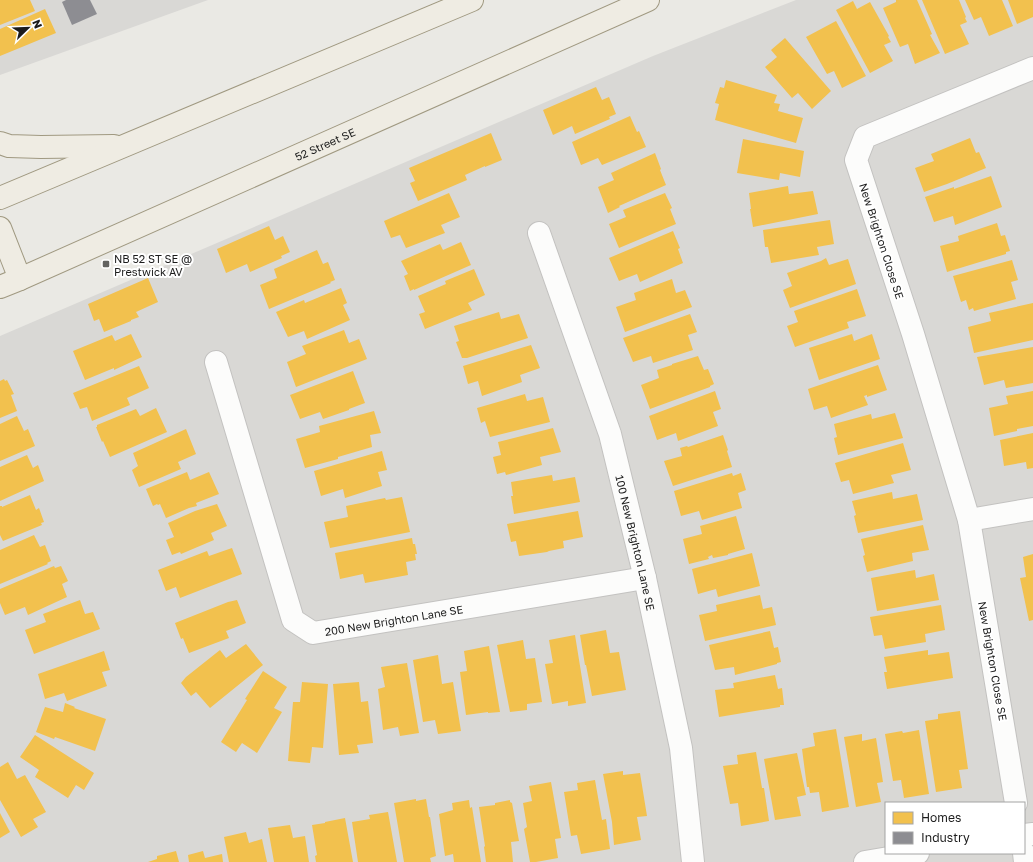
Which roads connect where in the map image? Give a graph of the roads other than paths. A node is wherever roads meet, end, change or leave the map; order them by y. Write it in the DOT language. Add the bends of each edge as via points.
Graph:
graph roads {
  1 [pos="472,0"];
  2 [pos="648,0"];
  3 [pos="1033,68"];
  4 [pos="0,143"];
  5 [pos="127,145"];
  6 [pos="0,198"];
  7 [pos="0,228"];
  8 [pos="540,233"];
  9 [pos="20,279"];
  10 [pos="0,287"];
  11 [pos="216,362"];
  12 [pos="1033,509"];
  13 [pos="969,520"];
  14 [pos="645,578"];
  15 [pos="1016,802"];
  16 [pos="912,854"];
  17 [pos="693,862"];
  18 [pos="865,862"];
  1 -- 5 [label="main road"];
  2 -- 9 [label="main road, 52 Street SE"];
  3 -- 13 [label="street, New Brighton Close SE" via="865,138 856,160 913,334"];
  4 -- 5 [label="main road" via="9,146 41,147"];
  5 -- 6 [label="main road"];
  7 -- 9 [label="main road"];
  8 -- 14 [label="street, 100 New Brighton Lane SE" via="610,434"];
  9 -- 10 [label="main road, 52 Street SE"];
  11 -- 14 [label="street, 200 New Brighton Lane SE" via="293,620 313,633"];
  12 -- 13 [label="street"];
  13 -- 15 [label="street, New Brighton Close SE"];
  14 -- 17 [label="street, 100 New Brighton Lane SE" via="680,748"];
  16 -- 18 [label="street"];
}
